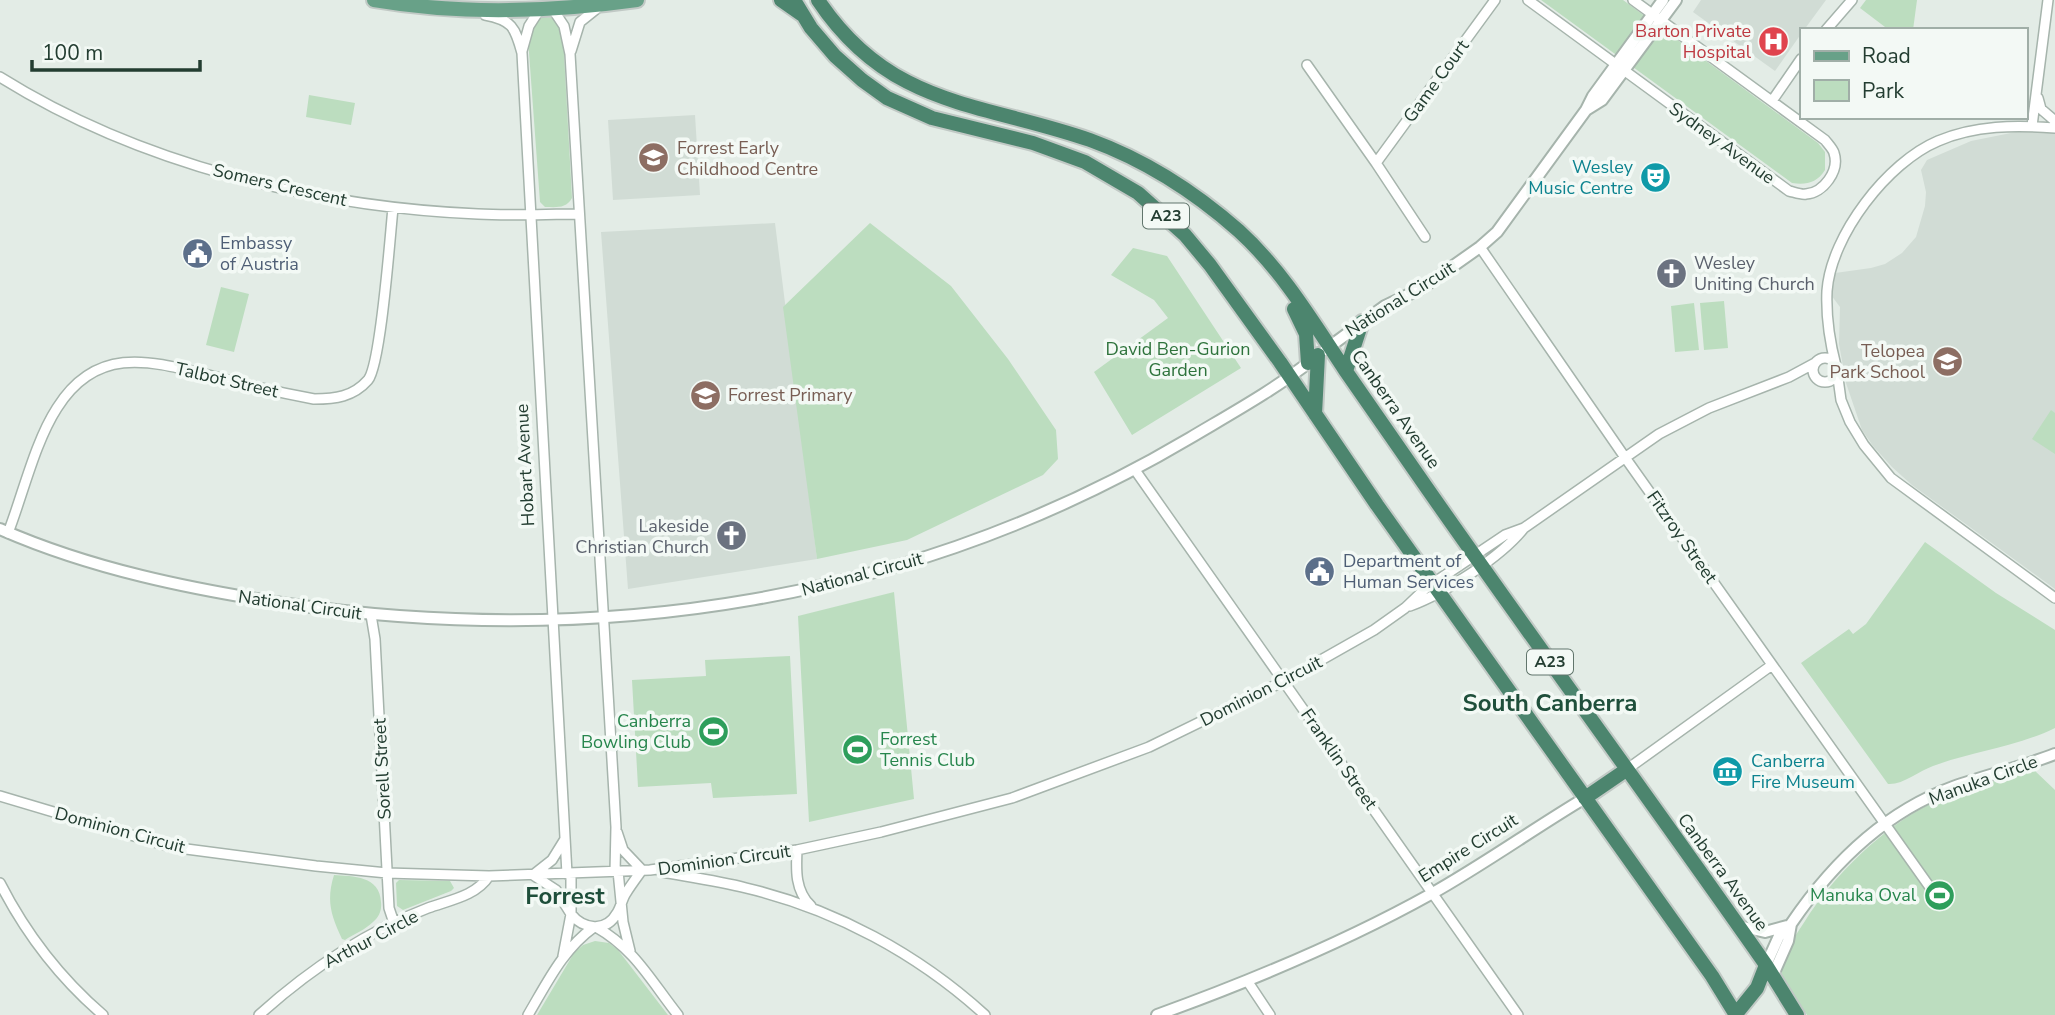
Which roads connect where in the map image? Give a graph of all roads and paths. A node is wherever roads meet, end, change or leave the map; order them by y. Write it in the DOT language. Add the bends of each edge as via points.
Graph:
graph roads {
  1 [pos="374,0"];
  2 [pos="637,0"];
  3 [pos="781,0"];
  4 [pos="794,0"];
  5 [pos="1495,0"];
  6 [pos="1528,0"];
  7 [pos="1633,0"];
  8 [pos="1663,0"];
  9 [pos="1676,0"];
  10 [pos="1852,0"];
  11 [pos="2048,0"];
  12 [pos="819,1"];
  13 [pos="547,4"];
  14 [pos="605,4"];
  15 [pos="456,9"];
  16 [pos="802,15"];
  17 [pos="1657,17"];
  18 [pos="1828,28"];
  19 [pos="522,53"];
  20 [pos="570,54"];
  21 [pos="1800,60"];
  22 [pos="1307,65"];
  23 [pos="1620,67"];
  24 [pos="0,78"];
  25 [pos="2036,93"];
  26 [pos="1772,101"];
  27 [pos="2055,121"];
  28 [pos="2032,126"];
  29 [pos="2055,128"];
  30 [pos="1376,163"];
  31 [pos="393,208"];
  32 [pos="531,214"];
  33 [pos="579,214"];
  34 [pos="1425,237"];
  35 [pos="1480,247"];
  36 [pos="1286,284"];
  37 [pos="1362,322"];
  38 [pos="1318,355"];
  39 [pos="1815,363"];
  40 [pos="1837,368"];
  41 [pos="1346,370"];
  42 [pos="1290,377"];
  43 [pos="1780,380"];
  44 [pos="1820,382"];
  45 [pos="1841,400"];
  46 [pos="1315,414"];
  47 [pos="1625,456"];
  48 [pos="1135,470"];
  49 [pos="4,531"];
  50 [pos="1478,560"];
  51 [pos="1437,587"];
  52 [pos="2055,598"];
  53 [pos="371,615"];
  54 [pos="602,619"];
  55 [pos="552,620"];
  56 [pos="1772,665"];
  57 [pos="1284,681"];
  58 [pos="2055,754"];
  59 [pos="1626,770"];
  60 [pos="0,796"];
  61 [pos="1585,798"];
  62 [pos="1885,826"];
  63 [pos="616,827"];
  64 [pos="565,839"];
  65 [pos="797,850"];
  66 [pos="646,870"];
  67 [pos="616,872"];
  68 [pos="387,873"];
  69 [pos="569,874"];
  70 [pos="533,875"];
  71 [pos="489,876"];
  72 [pos="0,883"];
  73 [pos="1934,892"];
  74 [pos="1433,893"];
  75 [pos="620,906"];
  76 [pos="812,908"];
  77 [pos="571,914"];
  78 [pos="394,923"];
  79 [pos="1791,924"];
  80 [pos="1739,926"];
  81 [pos="595,927"];
  82 [pos="631,953"];
  83 [pos="563,956"];
  84 [pos="1770,970"];
  85 [pos="1248,982"];
  86 [pos="971,1002"];
  87 [pos="103,1015"];
  88 [pos="259,1015"];
  89 [pos="528,1015"];
  90 [pos="678,1015"];
  91 [pos="976,1015"];
  92 [pos="985,1015"];
  93 [pos="1157,1015"];
  94 [pos="1270,1015"];
  95 [pos="1518,1015"];
  96 [pos="1736,1015"];
  97 [pos="1797,1015"];
  1 -- 15 [label="main road"];
  2 -- 14 [label="main road"];
  3 -- 16 [label="highway"];
  4 -- 16 [label="highway, A23"];
  5 -- 30 [label="street, Game Court"];
  6 -- 23 [label="street, Sydney Avenue"];
  7 -- 17 [label="street, Sydney Avenue"];
  8 -- 17 [label="street, National Circuit"];
  9 -- 17 [label="street, National Circuit"];
  10 -- 18 [label="street"];
  11 -- 25 [label="street"];
  12 -- 36 [label="highway, Canberra Avenue / A23" via="863,52 915,87 1088,140 1160,173 1232,225"];
  13 -- 14 [label="main road"];
  13 -- 15 [label="main road"];
  13 -- 19 [label="street, Hobart Avenue" via="529,26"];
  13 -- 20 [label="street" via="564,26"];
  14 -- 20 [label="street" via="580,22"];
  15 -- 19 [label="street, Hobart Avenue" via="505,21 514,29"];
  16 -- 42 [label="highway, A23" via="843,64 897,103 932,118 1064,153 1138,193 1170,220 1210,265"];
  17 -- 23 [label="street, National Circuit"];
  17 -- 26 [label="street, Sydney Avenue"];
  19 -- 32 [label="street, Hobart Avenue"];
  20 -- 33 [label="street"];
  21 -- 26 [label="street"];
  22 -- 30 [label="street"];
  23 -- 26 [label="street, Sydney Avenue" via="1789,191 1805,194 1822,188 1835,165 1834,153 1825,140"];
  23 -- 35 [label="street, National Circuit" via="1593,96 1508,218"];
  24 -- 31 [label="street, Somers Crescent" via="85,122 176,159 315,196"];
  25 -- 27 [label="street" via="2041,109"];
  25 -- 28 [label="street"];
  28 -- 29 [label="street"];
  28 -- 40 [label="street" via="1974,130 1937,141 1913,155 1862,206 1843,240 1828,287"];
  30 -- 34 [label="street"];
  31 -- 32 [label="street, Somers Crescent"];
  31 -- 49 [label="street, Talbot Street" via="378,348 370,378 353,393 314,399 141,360 103,368 76,384 57,408"];
  32 -- 33 [label="street, Somers Crescent"];
  32 -- 55 [label="street, Hobart Avenue"];
  33 -- 54 [label="street"];
  35 -- 37 [label="street, National Circuit"];
  35 -- 47 [label="street, Fitzroy Street"];
  36 -- 38 [label="highway, Canberra Avenue / A23"];
  36 -- 38 [label="highway" via="1292,306"];
  37 -- 38 [label="street, National Circuit"];
  37 -- 41 [label="highway"];
  38 -- 41 [label="highway, Canberra Avenue / A23"];
  38 -- 42 [label="street, National Circuit"];
  38 -- 46 [label="highway"];
  39 -- 40 [label="street" via="1826,358"];
  39 -- 43 [label="street, Dominion Circuit"];
  39 -- 44 [label="street" via="1813,372"];
  40 -- 44 [label="street" via="1832,380"];
  40 -- 45 [label="street"];
  41 -- 50 [label="highway, Canberra Avenue / A23"];
  42 -- 46 [label="highway, A23"];
  42 -- 48 [label="street, National Circuit"];
  43 -- 44 [label="street, Dominion Circuit"];
  43 -- 47 [label="street, Dominion Circuit" via="1709,408"];
  44 -- 45 [label="street"];
  45 -- 52 [label="street" via="1856,433 1891,478"];
  46 -- 51 [label="highway, A23"];
  47 -- 50 [label="street, Dominion Circuit" via="1524,528 1505,535"];
  47 -- 56 [label="street, Fitzroy Street"];
  48 -- 54 [label="street, National Circuit" via="1022,522 914,561 754,601"];
  48 -- 57 [label="street, Franklin Street"];
  49 -- 53 [label="street, National Circuit" via="56,551 167,582"];
  50 -- 51 [label="street, Dominion Circuit"];
  50 -- 59 [label="highway, Canberra Avenue / A23"];
  51 -- 57 [label="street, Dominion Circuit" via="1431,598 1405,608"];
  51 -- 61 [label="highway, A23"];
  53 -- 55 [label="street, National Circuit"];
  53 -- 68 [label="street, Sorell Street"];
  54 -- 55 [label="street, National Circuit"];
  54 -- 63 [label="street"];
  55 -- 64 [label="street, Hobart Avenue"];
  56 -- 59 [label="street, Empire Circuit"];
  56 -- 62 [label="street, Fitzroy Street"];
  57 -- 65 [label="street, Dominion Circuit" via="1149,747 1024,794"];
  57 -- 74 [label="street, Franklin Street"];
  58 -- 62 [label="street, Manuka Circle" via="1929,797"];
  59 -- 61 [label="highway, Empire Circuit"];
  59 -- 80 [label="highway, Canberra Avenue / A23"];
  60 -- 68 [label="street, Dominion Circuit" via="171,847"];
  61 -- 74 [label="street, Empire Circuit"];
  61 -- 96 [label="highway, A23"];
  62 -- 73 [label="street, Fitzroy Street"];
  62 -- 79 [label="street, Manuka Circle" via="1831,871"];
  63 -- 66 [label="street" via="623,850"];
  63 -- 67 [label="street"];
  64 -- 69 [label="street, Hobart Avenue"];
  64 -- 70 [label="street" via="552,860"];
  65 -- 66 [label="street, Dominion Circuit"];
  65 -- 76 [label="street" via="798,885"];
  66 -- 67 [label="street, Dominion Circuit"];
  66 -- 75 [label="street"];
  66 -- 76 [label="street" via="746,887"];
  67 -- 69 [label="street, Dominion Circuit"];
  67 -- 75 [label="street"];
  68 -- 71 [label="street, Dominion Circuit"];
  68 -- 78 [label="street, Sorell Street"];
  69 -- 70 [label="street, Dominion Circuit"];
  69 -- 77 [label="street, Hobart Avenue"];
  70 -- 71 [label="street, Dominion Circuit"];
  70 -- 77 [label="street" via="556,890"];
  71 -- 78 [label="street, Arthur Circle" via="477,890"];
  72 -- 87 [label="street" via="50,962"];
  74 -- 85 [label="street, Empire Circuit"];
  74 -- 95 [label="street, Franklin Street"];
  75 -- 81 [label="street" via="611,921"];
  75 -- 82 [label="street"];
  76 -- 86 [label="street" via="896,948"];
  77 -- 81 [label="street" via="581,924"];
  77 -- 83 [label="street, Hobart Avenue"];
  78 -- 88 [label="street, Arthur Circle" via="307,974"];
  79 -- 80 [label="street" via="1770,932"];
  79 -- 84 [label="street, Manuka Circle" via="1788,941"];
  80 -- 84 [label="highway, Canberra Avenue / A23"];
  81 -- 82 [label="street"];
  81 -- 83 [label="street"];
  82 -- 90 [label="street"];
  83 -- 89 [label="street"];
  84 -- 96 [label="highway" via="1756,1003"];
  84 -- 97 [label="highway, Canberra Avenue / A23"];
  85 -- 93 [label="street, Empire Circuit"];
  85 -- 94 [label="street"];
  86 -- 91 [label="street"];
  86 -- 92 [label="street"];
}
